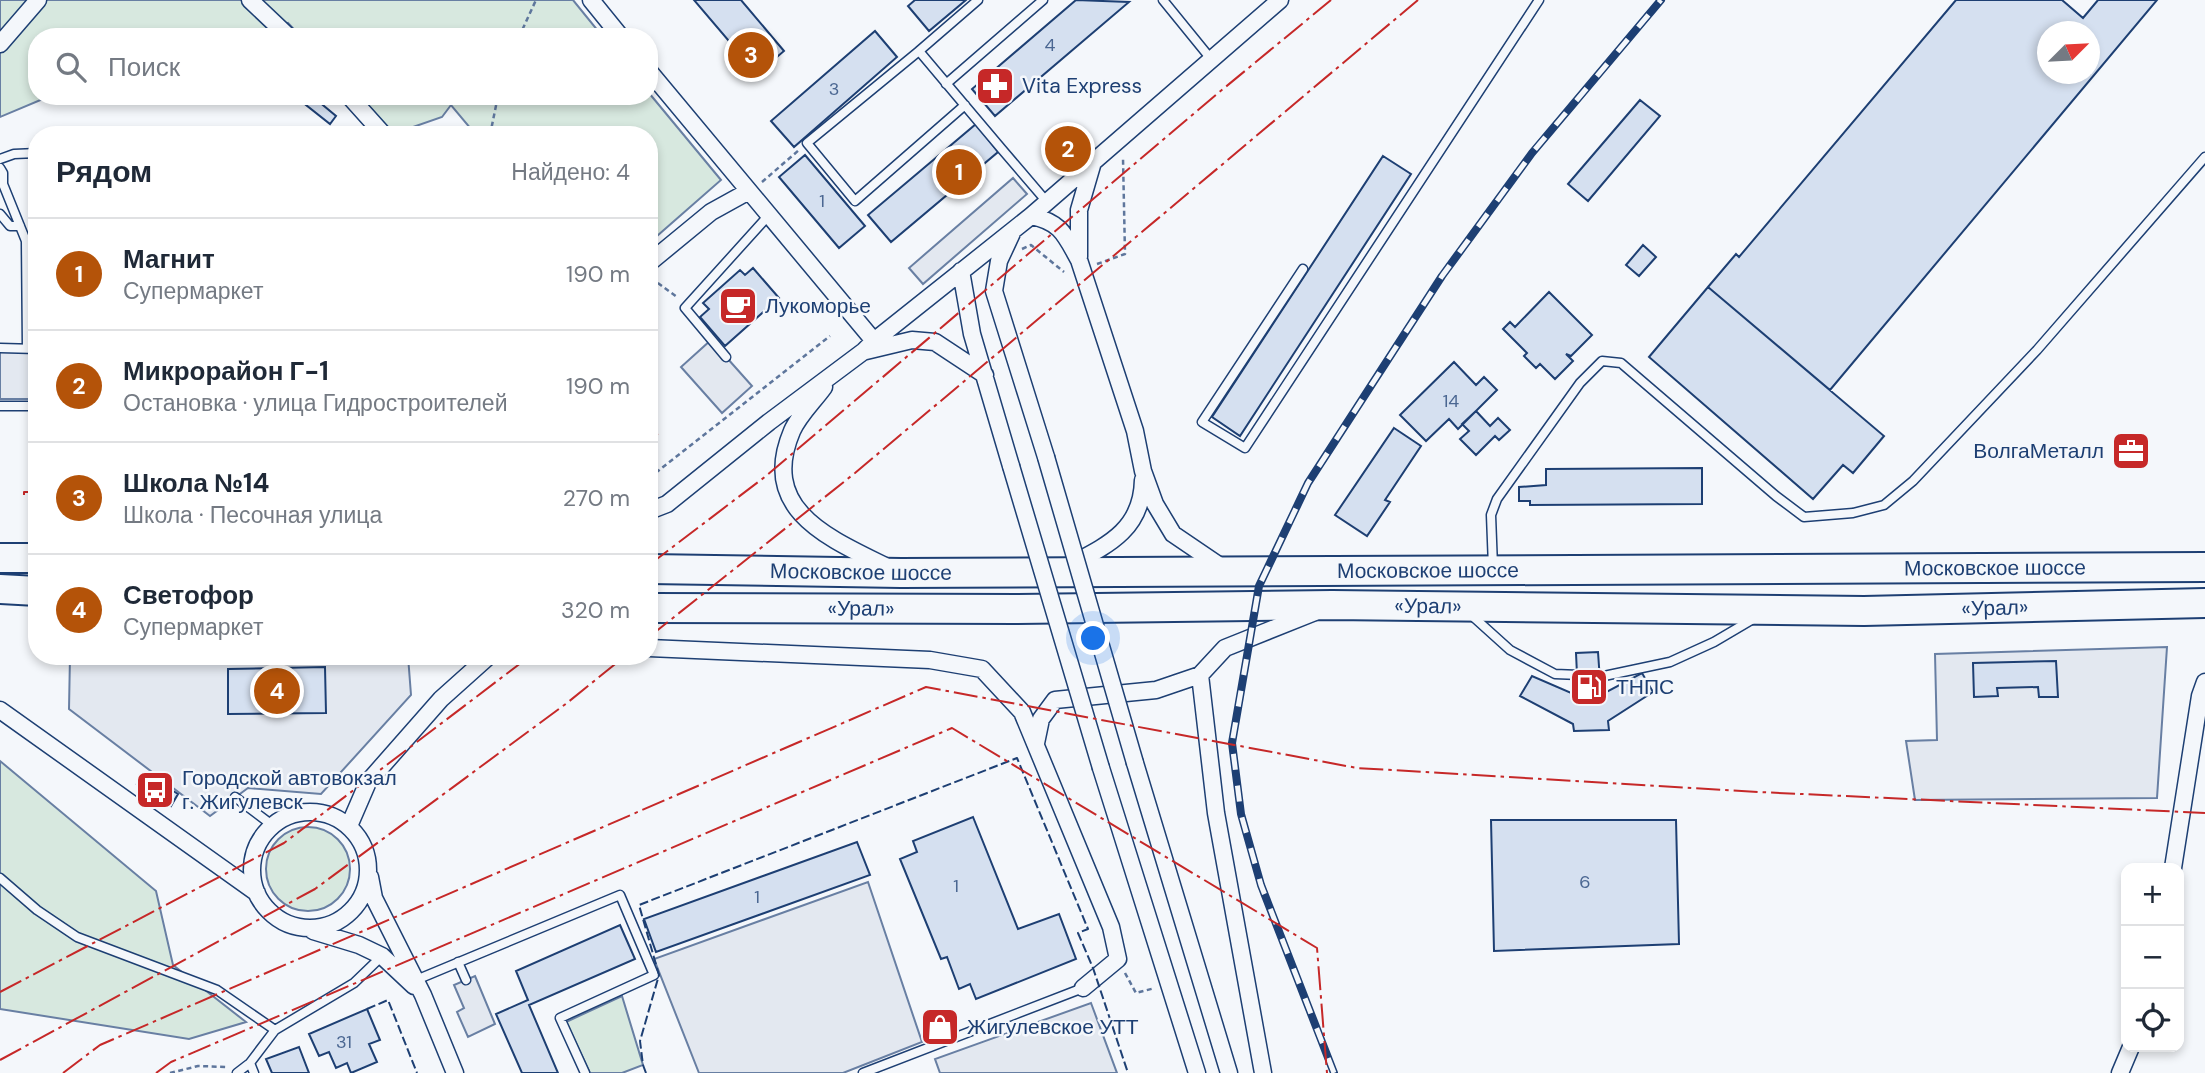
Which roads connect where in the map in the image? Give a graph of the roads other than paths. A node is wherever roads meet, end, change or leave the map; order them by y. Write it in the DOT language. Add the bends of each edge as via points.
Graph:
graph roads {
  1 [pos="38,0"];
  2 [pos="250,0"];
  3 [pos="591,0"];
  4 [pos="978,0"];
  5 [pos="1043,0"];
  6 [pos="1163,0"];
  7 [pos="1280,0"];
  8 [pos="1539,0"];
  9 [pos="280,28"];
  10 [pos="614,28"];
  11 [pos="0,44"];
  12 [pos="919,51"];
  13 [pos="1212,58"];
  14 [pos="658,82"];
  15 [pos="946,84"];
  16 [pos="357,105"];
  17 [pos="965,105"];
  18 [pos="376,126"];
  19 [pos="28,153"];
  20 [pos="2205,157"];
  21 [pos="0,159"];
  22 [pos="1093,160"];
  23 [pos="0,168"];
  24 [pos="749,191"];
  25 [pos="3,194"];
  26 [pos="1047,202"];
  27 [pos="0,214"];
  28 [pos="769,215"];
  29 [pos="1031,216"];
  30 [pos="20,226"];
  31 [pos="1016,227"];
  32 [pos="658,256"];
  33 [pos="1079,260"];
  34 [pos="1303,269"];
  35 [pos="961,271"];
  36 [pos="869,346"];
  37 [pos="0,348"];
  38 [pos="27,348"];
  39 [pos="726,357"];
  40 [pos="835,372"];
  41 [pos="985,375"];
  42 [pos="0,406"];
  43 [pos="28,406"];
  44 [pos="1143,471"];
  45 [pos="658,508"];
  46 [pos="0,558"];
  47 [pos="28,558"];
  48 [pos="2205,566"];
  49 [pos="658,569"];
  50 [pos="1493,569"];
  51 [pos="1228,571"];
  52 [pos="1057,572"];
  53 [pos="901,573"];
  54 [pos="0,589"];
  55 [pos="28,591"];
  56 [pos="2205,603"];
  57 [pos="1332,605"];
  58 [pos="1462,607"];
  59 [pos="658,608"];
  60 [pos="1767,610"];
  61 [pos="658,648"];
  62 [pos="479,665"];
  63 [pos="1200,675"];
  64 [pos="2205,682"];
  65 [pos="0,710"];
  66 [pos="1036,743"];
  67 [pos="235,797"];
  68 [pos="272,825"];
  69 [pos="349,826"];
  70 [pos="2174,863"];
  71 [pos="369,872"];
  72 [pos="0,878"];
  73 [pos="257,893"];
  74 [pos="284,922"];
  75 [pos="382,956"];
  76 [pos="458,962"];
  77 [pos="416,980"];
  78 [pos="466,980"];
  79 [pos="1083,988"];
  80 [pos="423,995"];
  81 [pos="275,1030"];
  82 [pos="2129,1052"];
  83 [pos="244,1068"];
  84 [pos="885,1069"];
  85 [pos="254,1073"];
  86 [pos="455,1073"];
  87 [pos="585,1073"];
  88 [pos="863,1073"];
  89 [pos="1197,1073"];
  90 [pos="1229,1073"];
  91 [pos="1263,1073"];
  92 [pos="2120,1073"];
  1 -- 11 [label="street"];
  2 -- 9 [label="street"];
  3 -- 10 [label="street"];
  4 -- 12 [label="lane"];
  5 -- 15 [label="lane"];
  6 -- 13 [label="lane"];
  7 -- 13 [label="street"];
  8 -- 34 [label="lane" via="1245,448 1202,422"];
  12 -- 15 [label="lane"];
  12 -- 17 [label="lane" via="807,143 855,201"];
  13 -- 22 [label="street"];
  14 -- 24 [label="street"];
  15 -- 17 [label="lane"];
  16 -- 18 [label="street"];
  17 -- 26 [label="lane"];
  19 -- 21 [label="lane"];
  20 -- 50 [label="lane" via="2037,350 1913,481 1884,505 1804,517 1621,363 1602,361 1580,383 1497,499 1491,515"];
  22 -- 26 [label="street"];
  22 -- 33 [label="street" via="1079,210"];
  23 -- 25 [label="lane"];
  24 -- 28 [label="street"];
  24 -- 32 [label="street" via="711,212"];
  25 -- 30 [label="lane"];
  26 -- 29 [label="street"];
  27 -- 30 [label="lane" via="9,226"];
  28 -- 36 [label="street"];
  28 -- 39 [label="lane" via="685,308"];
  29 -- 31 [label="street"];
  29 -- 33 [label="street" via="1049,220 1065,234"];
  30 -- 38 [label="lane" via="26,240"];
  31 -- 35 [label="street"];
  31 -- 90 [label="street, bridge" via="999,261 994,291"];
  33 -- 44 [label="street" via="1135,431"];
  35 -- 36 [label="street"];
  35 -- 41 [label="street"];
  36 -- 40 [label="street"];
  36 -- 41 [label="street" via="935,342"];
  37 -- 38 [label="lane"];
  40 -- 45 [label="street"];
  40 -- 53 [label="street" via="793,429 783,464 789,498 810,524 833,540"];
  41 -- 89 [label="street, bridge"];
  42 -- 43 [label="lane"];
  44 -- 51 [label="street" via="1173,534"];
  44 -- 52 [label="street" via="1142,498 1133,522 1109,544"];
  46 -- 47 [label="highway"];
  48 -- 50 [label="highway, Московское шоссе"];
  49 -- 53 [label="highway, Московское шоссе"];
  50 -- 51 [label="highway, Московское шоссе"];
  51 -- 52 [label="highway, Московское шоссе"];
  52 -- 53 [label="highway, Московское шоссе"];
  54 -- 55 [label="highway"];
  56 -- 60 [label="highway, «Урал»"];
  57 -- 58 [label="highway, «Урал»"];
  57 -- 59 [label="highway, «Урал»" via="1018,610"];
  57 -- 63 [label="street" via="1225,648"];
  58 -- 60 [label="highway, «Урал»"];
  58 -- 60 [label="lane" via="1510,650 1555,674 1604,676 1670,662"];
  61 -- 66 [label="street" via="930,660 982,669 1022,712"];
  62 -- 69 [label="street" via="442,699 368,782"];
  63 -- 66 [label="street" via="1156,690 1055,700 1041,719"];
  63 -- 91 [label="street" via="1216,813"];
  64 -- 70 [label="street"];
  65 -- 73 [label="street"];
  66 -- 79 [label="street" via="1111,927 1118,959"];
  67 -- 68 [label="lane"];
  68 -- 69 [label="street" via="291,814 312,811 332,815"];
  68 -- 73 [label="street" via="255,850 252,870"];
  69 -- 71 [label="street" via="366,852"];
  71 -- 74 [label="street" via="364,894 352,911 328,926 304,928"];
  71 -- 77 [label="street" via="374,898"];
  72 -- 81 [label="lane" via="77,937 217,990"];
  73 -- 74 [label="street" via="268,910"];
  74 -- 75 [label="street"];
  75 -- 80 [label="street"];
  75 -- 81 [label="lane" via="354,984"];
  76 -- 77 [label="lane"];
  76 -- 78 [label="lane"];
  76 -- 87 [label="lane" via="620,895 654,975 560,1018"];
  77 -- 80 [label="street"];
  79 -- 84 [label="lane"];
  80 -- 86 [label="street"];
  81 -- 83 [label="lane"];
  82 -- 92 [label="street"];
  83 -- 85 [label="lane"];
  84 -- 88 [label="lane"];
}
